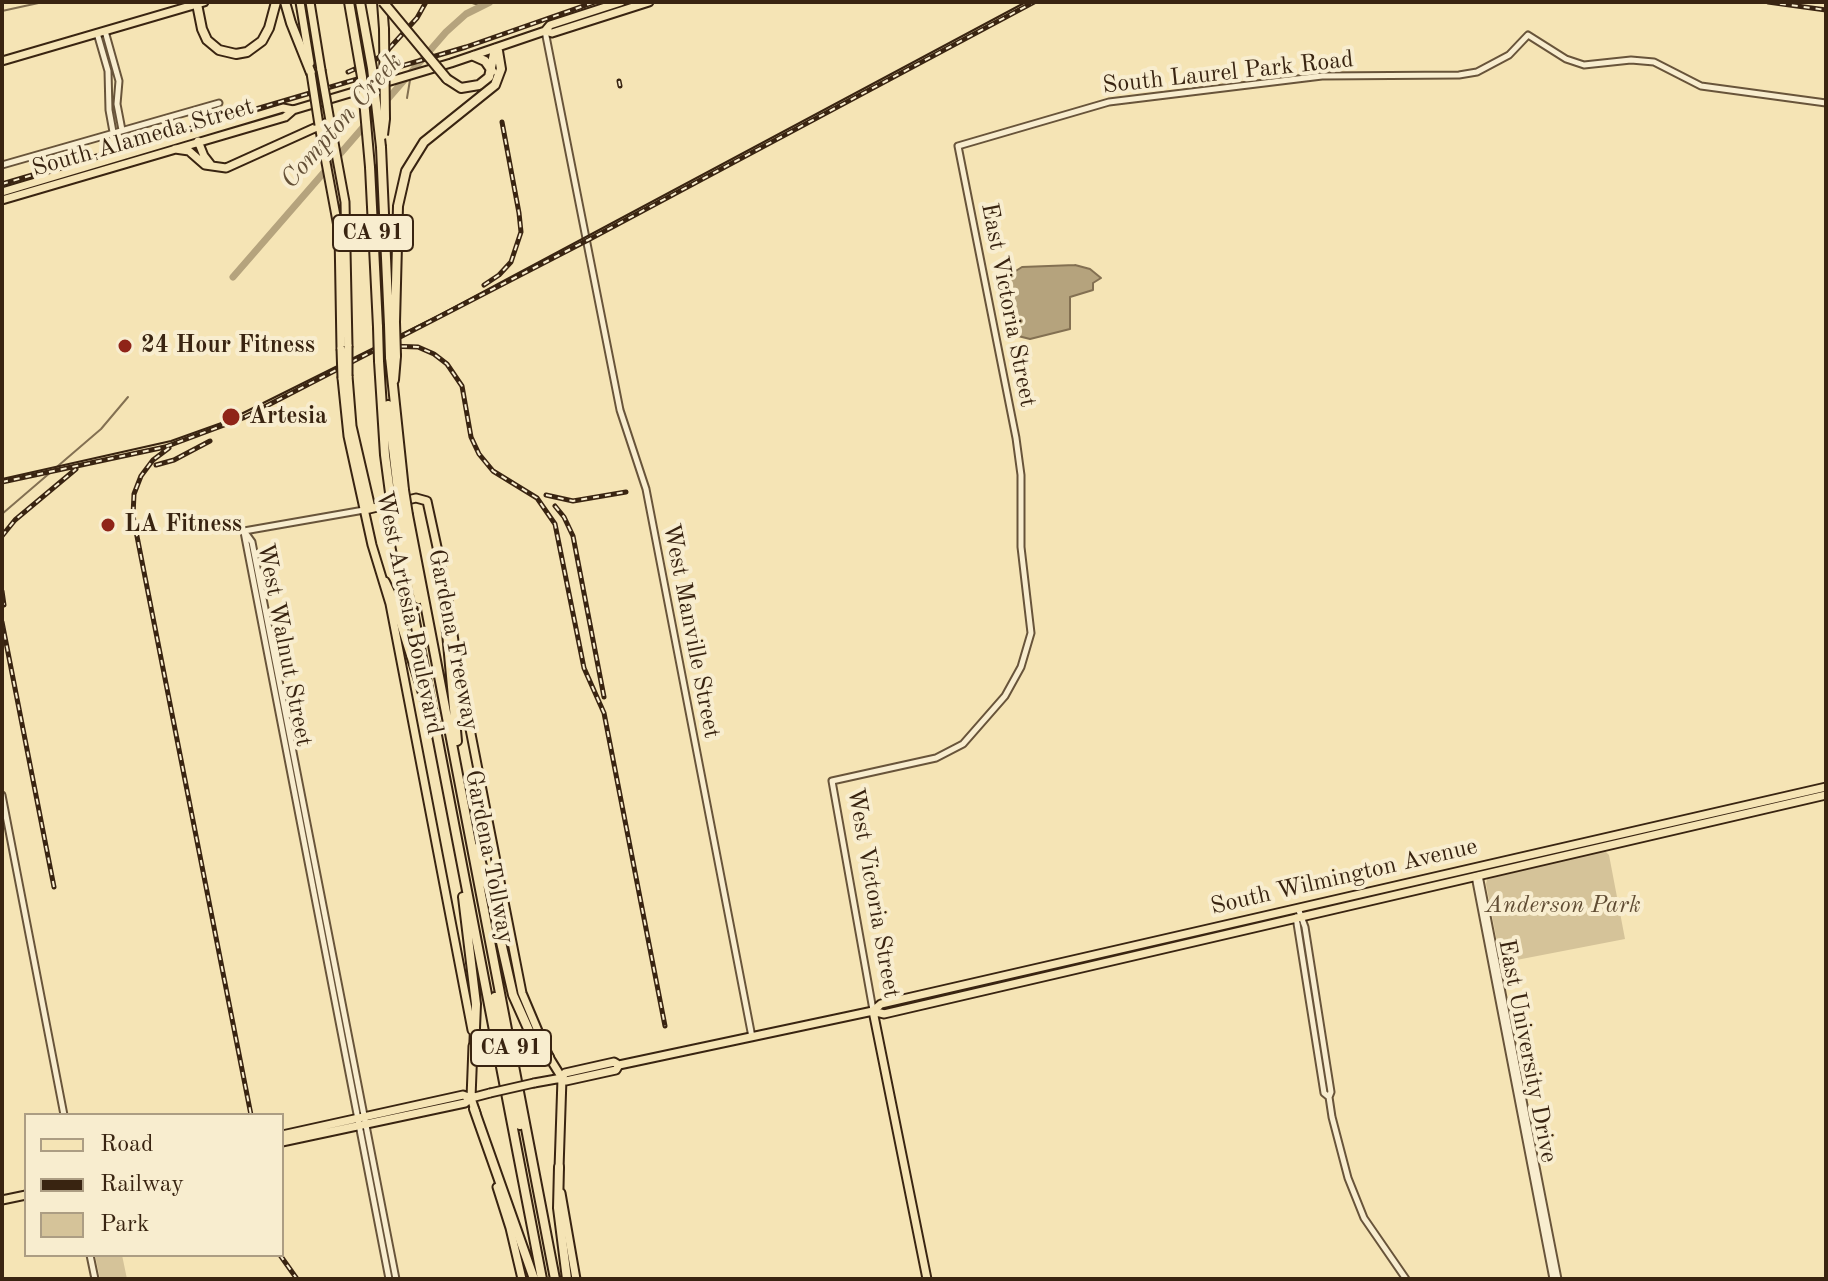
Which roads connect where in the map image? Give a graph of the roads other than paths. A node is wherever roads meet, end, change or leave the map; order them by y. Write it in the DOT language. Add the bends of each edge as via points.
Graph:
graph roads {
  1 [pos="276,2"];
  2 [pos="285,2"];
  3 [pos="300,2"];
  4 [pos="310,2"];
  5 [pos="351,2"];
  6 [pos="360,2"];
  7 [pos="382,2"];
  8 [pos="621,2"];
  9 [pos="649,2"];
  10 [pos="200,3"];
  11 [pos="545,31"];
  12 [pos="101,32"];
  13 [pos="495,49"];
  14 [pos="474,56"];
  15 [pos="2,61"];
  16 [pos="492,71"];
  17 [pos="311,73"];
  18 [pos="219,103"];
  19 [pos="1826,103"];
  20 [pos="293,110"];
  21 [pos="330,121"];
  22 [pos="317,126"];
  23 [pos="122,130"];
  24 [pos="113,132"];
  25 [pos="215,137"];
  26 [pos="197,138"];
  27 [pos="972,142"];
  28 [pos="175,149"];
  29 [pos="204,156"];
  30 [pos="376,158"];
  31 [pos="2,165"];
  32 [pos="213,166"];
  33 [pos="2,192"];
  34 [pos="2,200"];
  35 [pos="343,244"];
  36 [pos="386,325"];
  37 [pos="388,358"];
  38 [pos="1021,488"];
  39 [pos="397,491"];
  40 [pos="368,509"];
  41 [pos="400,519"];
  42 [pos="441,568"];
  43 [pos="385,582"];
  44 [pos="433,722"];
  45 [pos="461,786"];
  46 [pos="1826,787"];
  47 [pos="2,795"];
  48 [pos="1826,795"];
  49 [pos="466,817"];
  50 [pos="455,820"];
  51 [pos="1475,867"];
  52 [pos="1477,877"];
  53 [pos="1298,908"];
  54 [pos="1300,918"];
  55 [pos="873,1011"];
  56 [pos="752,1037"];
  57 [pos="474,1052"];
  58 [pos="549,1057"];
  59 [pos="562,1078"];
  60 [pos="471,1098"];
  61 [pos="474,1109"];
  62 [pos="64,1113"];
  63 [pos="362,1121"];
  64 [pos="284,1135"];
  65 [pos="284,1141"];
  66 [pos="559,1167"];
  67 [pos="24,1195"];
  68 [pos="2,1200"];
  69 [pos="90,1257"];
  70 [pos="95,1279"];
  71 [pos="389,1279"];
  72 [pos="396,1279"];
  73 [pos="522,1279"];
  74 [pos="534,1279"];
  75 [pos="549,1279"];
  76 [pos="567,1279"];
  77 [pos="576,1279"];
  78 [pos="927,1279"];
  79 [pos="1406,1279"];
  80 [pos="1556,1279"];
  1 -- 10 [label="highway" via="262,41 236,54 207,40 199,22"];
  2 -- 17 [label="highway"];
  3 -- 17 [label="main road"];
  4 -- 21 [label="main road, bridge"];
  5 -- 30 [label="highway, Gardena Freeway / CA 91, bridge"];
  6 -- 30 [label="highway, Gardena Freeway / CA 91, bridge" via="372,68"];
  7 -- 16 [label="highway, bridge" via="447,79 461,88 485,82"];
  7 -- 30 [label="highway, bridge" via="385,119"];
  8 -- 11 [label="main road, South Alameda Street"];
  9 -- 11 [label="main road, South Alameda Street"];
  10 -- 12 [label="main road"];
  11 -- 13 [label="main road, South Alameda Street"];
  11 -- 56 [label="street, West Manville Street" via="620,410 646,489"];
  12 -- 15 [label="main road"];
  12 -- 23 [label="street" via="119,81"];
  12 -- 24 [label="street"];
  13 -- 14 [label="main road, South Alameda Street"];
  13 -- 16 [label="highway"];
  13 -- 36 [label="highway" via="502,64 495,85 424,142 406,171"];
  14 -- 16 [label="highway"];
  14 -- 20 [label="main road, South Alameda Street, bridge"];
  17 -- 22 [label="main road, bridge"];
  18 -- 23 [label="street, South Alameda Street"];
  19 -- 27 [label="street, South Laurel Park Road" via="1701,86 1654,62 1584,65 1528,35 1509,55 1477,72 1322,76 1109,102"];
  20 -- 25 [label="main road, South Alameda Street"];
  20 -- 26 [label="main road, South Alameda Street" via="283,108"];
  21 -- 22 [label="main road, bridge"];
  21 -- 35 [label="main road" via="343,189"];
  22 -- 32 [label="main road" via="231,166"];
  22 -- 35 [label="main road"];
  23 -- 24 [label="street, South Alameda Street"];
  24 -- 31 [label="street, South Alameda Street"];
  25 -- 26 [label="main road, South Alameda Street"];
  25 -- 29 [label="main road"];
  26 -- 28 [label="main road, South Alameda Street"];
  26 -- 29 [label="main road"];
  26 -- 33 [label="main road, South Alameda Street"];
  27 -- 38 [label="street, East Victoria Street" via="958,146 1016,438"];
  28 -- 32 [label="main road"];
  28 -- 34 [label="main road, South Alameda Street"];
  29 -- 32 [label="main road"];
  30 -- 36 [label="highway, Gardena Freeway / CA 91" via="383,203 379,211"];
  30 -- 36 [label="highway, Gardena Freeway / CA 91" via="376,299"];
  35 -- 40 [label="main road, West Artesia Boulevard, bridge" via="348,436"];
  36 -- 37 [label="highway, Gardena Freeway / CA 91, bridge"];
  36 -- 37 [label="highway, bridge"];
  37 -- 39 [label="highway, Gardena Freeway / CA 91" via="385,455"];
  37 -- 39 [label="highway, Gardena Freeway / CA 91" via="397,369 392,389"];
  38 -- 55 [label="street, West Victoria Street" via="1021,547 1031,633 1005,696 963,744 940,757 832,781"];
  39 -- 41 [label="highway, Gardena Freeway / CA 91, bridge"];
  40 -- 42 [label="main road, West Artesia Boulevard" via="416,498 427,501"];
  40 -- 43 [label="main road, West Artesia Boulevard" via="372,545"];
  40 -- 63 [label="street, West Walnut Street" via="244,531 252,542"];
  41 -- 44 [label="highway, Gardena Freeway / CA 91"];
  41 -- 45 [label="highway, Gardena Freeway / CA 91"];
  41 -- 75 [label="highway, Gardena Tollway"];
  42 -- 45 [label="highway"];
  42 -- 58 [label="main road, West Artesia Boulevard" via="516,969"];
  43 -- 44 [label="highway"];
  43 -- 57 [label="main road, West Artesia Boulevard"];
  44 -- 50 [label="highway, Gardena Freeway / CA 91"];
  45 -- 49 [label="highway, Gardena Freeway / CA 91"];
  46 -- 51 [label="main road, South Wilmington Avenue"];
  47 -- 62 [label="street"];
  48 -- 52 [label="main road, South Wilmington Avenue"];
  49 -- 58 [label="highway" via="488,884 513,995 530,1033"];
  49 -- 75 [label="highway, Gardena Freeway / CA 91"];
  50 -- 57 [label="highway" via="476,1004"];
  50 -- 75 [label="highway, Gardena Freeway / CA 91"];
  51 -- 52 [label="street, East University Drive"];
  51 -- 53 [label="main road, South Wilmington Avenue"];
  52 -- 54 [label="main road, South Wilmington Avenue"];
  52 -- 80 [label="street, East University Drive"];
  53 -- 54 [label="street"];
  53 -- 55 [label="main road, South Wilmington Avenue" via="881,1004"];
  54 -- 55 [label="main road, South Wilmington Avenue" via="884,1014"];
  54 -- 79 [label="street" via="1344,1165 1364,1218"];
  55 -- 56 [label="main road, South Wilmington Avenue"];
  55 -- 78 [label="main road, West Victoria Street"];
  56 -- 59 [label="main road, South Wilmington Avenue" via="578,1079"];
  57 -- 60 [label="main road, West Artesia Boulevard"];
  58 -- 59 [label="main road, West Artesia Boulevard"];
  59 -- 60 [label="main road, South Wilmington Avenue, bridge"];
  59 -- 66 [label="main road"];
  60 -- 61 [label="main road, West Artesia Boulevard"];
  60 -- 63 [label="main road, South Wilmington Avenue" via="463,1095"];
  61 -- 73 [label="main road, West Artesia Boulevard"];
  61 -- 74 [label="highway"];
  63 -- 64 [label="main road, South Wilmington Avenue"];
  63 -- 65 [label="main road, South Wilmington Avenue"];
  63 -- 71 [label="street, West Walnut Street"];
  63 -- 72 [label="street, West Walnut Street"];
  66 -- 76 [label="highway"];
  66 -- 77 [label="main road"];
  67 -- 68 [label="main road"];
  69 -- 70 [label="street"];
}
